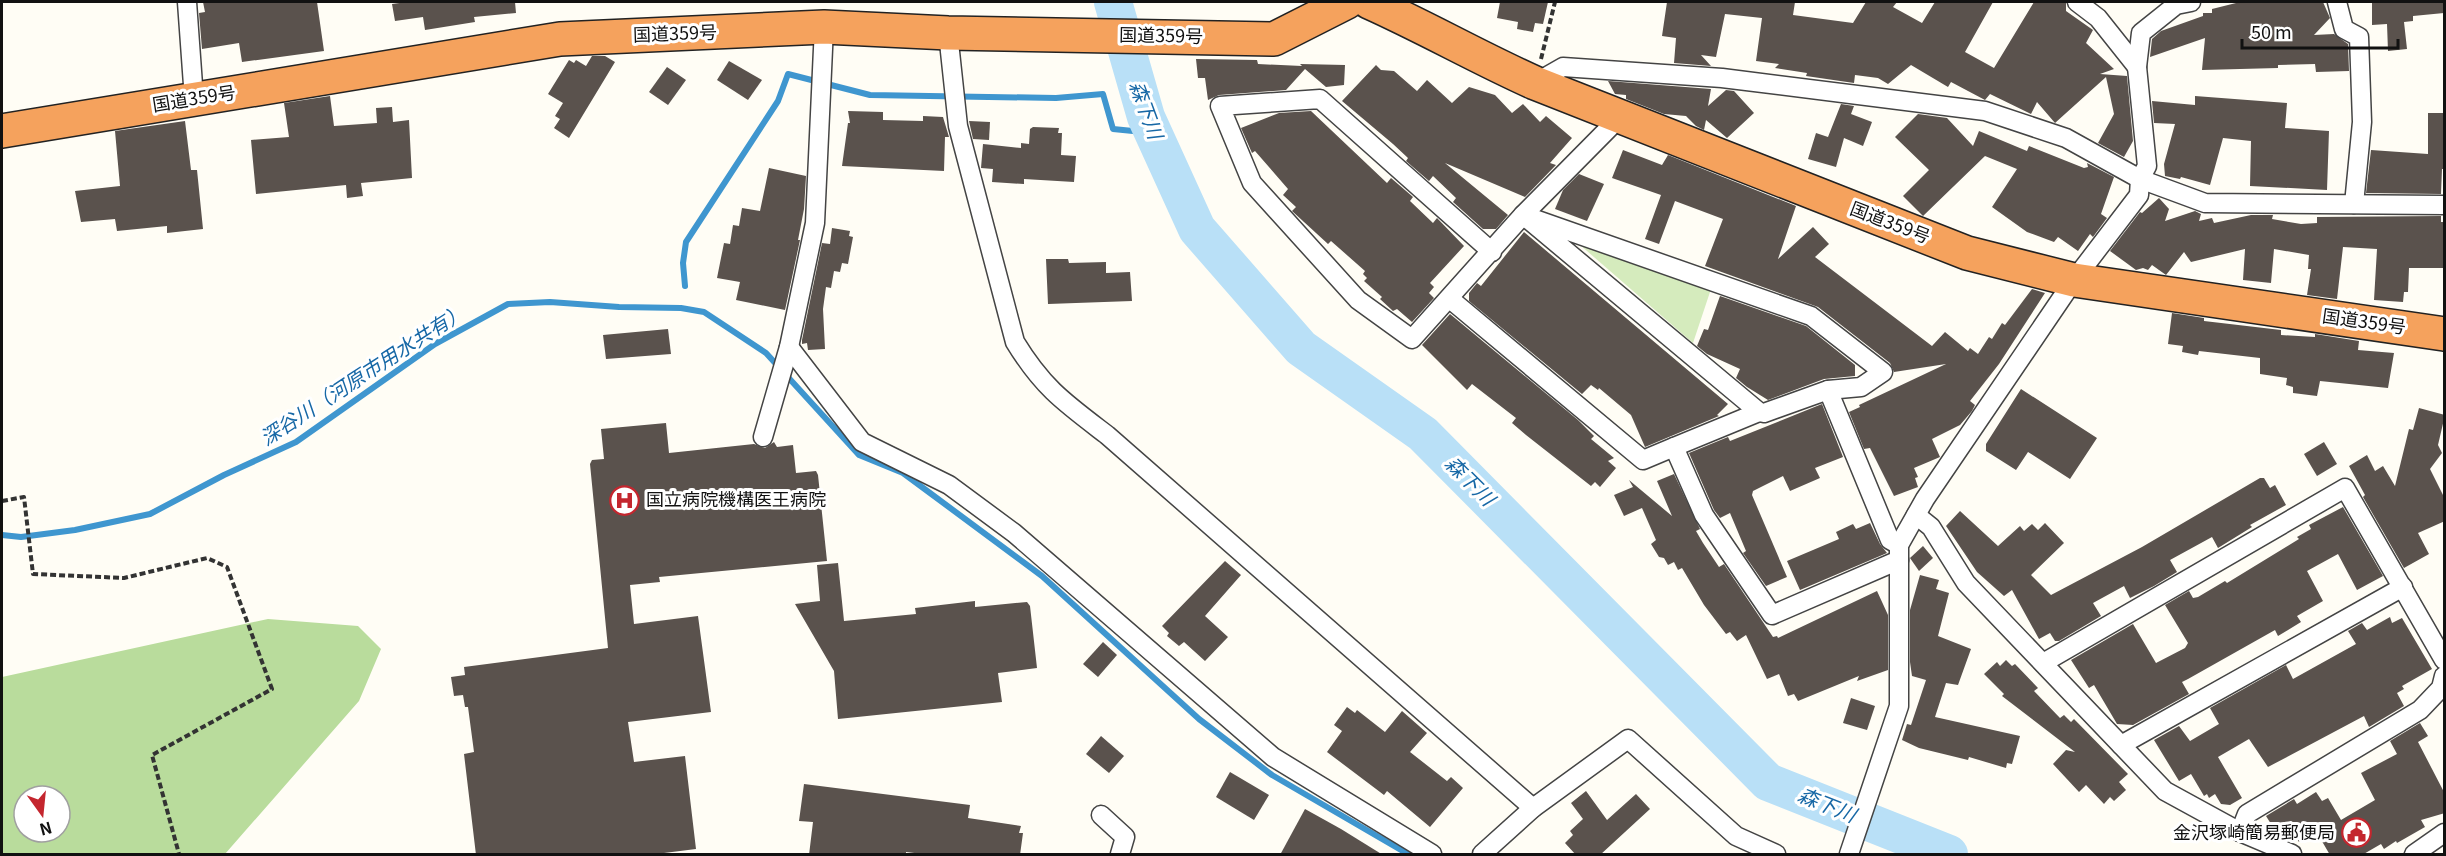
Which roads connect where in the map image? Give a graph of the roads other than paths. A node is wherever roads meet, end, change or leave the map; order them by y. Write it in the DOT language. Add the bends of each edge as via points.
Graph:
graph roads {
  1 [pos="187,2"];
  2 [pos="1347,2"];
  3 [pos="1369,2"];
  4 [pos="2077,2"];
  5 [pos="2191,2"];
  6 [pos="2337,2"];
  7 [pos="824,27"];
  8 [pos="948,33"];
  9 [pos="2137,67"];
  10 [pos="1535,83"];
  11 [pos="194,99"];
  12 [pos="1620,117"];
  13 [pos="2,131"];
  14 [pos="2140,179"];
  15 [pos="2354,204"];
  16 [pos="2445,205"];
  17 [pos="1523,214"];
  18 [pos="1492,252"];
  19 [pos="2074,280"];
  20 [pos="1450,299"];
  21 [pos="2445,333"];
  22 [pos="787,353"];
  23 [pos="1828,390"];
  24 [pos="1759,411"];
  25 [pos="763,437"];
  26 [pos="1674,447"];
  27 [pos="1916,515"];
  28 [pos="1899,552"];
  29 [pos="2403,587"];
  30 [pos="2445,660"];
  31 [pos="2043,663"];
  32 [pos="2445,676"];
  33 [pos="2121,745"];
  34 [pos="1533,808"];
  35 [pos="1101,815"];
  36 [pos="2240,832"];
  37 [pos="2445,833"];
  38 [pos="1120,855"];
  39 [pos="1432,855"];
  40 [pos="1482,855"];
  41 [pos="1776,855"];
  42 [pos="1849,855"];
  43 [pos="2292,855"];
  44 [pos="2414,855"];
  1 -- 11 [label="street"];
  2 -- 8 [label="highway, 国道359号" via="1274,39"];
  3 -- 10 [label="highway, 国道359号"];
  4 -- 9 [label="street" via="2098,18"];
  5 -- 9 [label="street" via="2176,5 2140,33"];
  6 -- 15 [label="street" via="2344,29 2359,38 2362,122"];
  7 -- 8 [label="highway, 国道359号"];
  7 -- 11 [label="highway, 国道359号" via="560,39"];
  7 -- 22 [label="street" via="815,223"];
  8 -- 34 [label="street" via="958,126 1015,342 1033,372 1053,394 1107,435"];
  9 -- 14 [label="street" via="2147,166"];
  10 -- 12 [label="highway, 国道359号"];
  10 -- 14 [label="street" via="1563,67 1722,78 1985,111 2066,138"];
  11 -- 13 [label="highway, 国道359号"];
  12 -- 17 [label="street"];
  12 -- 19 [label="highway, 国道359号" via="1967,253"];
  14 -- 15 [label="street" via="2205,203"];
  14 -- 19 [label="street" via="2139,195"];
  15 -- 16 [label="street"];
  17 -- 18 [label="street"];
  17 -- 23 [label="street" via="1811,316 1882,372 1861,387"];
  17 -- 24 [label="street"];
  18 -- 20 [label="street"];
  18 -- 20 [label="street" via="1320,99 1220,106 1252,183 1358,300 1412,339"];
  19 -- 21 [label="highway, 国道359号"];
  19 -- 27 [label="street"];
  20 -- 26 [label="street" via="1643,460"];
  22 -- 25 [label="street"];
  22 -- 39 [label="street" via="862,442 949,485 1014,533 1273,757"];
  23 -- 24 [label="street" via="1764,413"];
  23 -- 28 [label="street" via="1856,463"];
  24 -- 26 [label="street"];
  26 -- 28 [label="street" via="1704,515 1772,615"];
  27 -- 28 [label="street"];
  27 -- 31 [label="street" via="1931,527 1966,583"];
  28 -- 42 [label="street" via="1899,706"];
  29 -- 30 [label="street"];
  29 -- 31 [label="street" via="2345,488"];
  29 -- 33 [label="street"];
  31 -- 33 [label="street"];
  32 -- 36 [label="street" via="2440,688 2420,710 2247,814"];
  33 -- 36 [label="street" via="2165,791"];
  34 -- 40 [label="street"];
  34 -- 41 [label="street" via="1628,739 1736,836"];
  35 -- 38 [label="street" via="1125,837"];
  36 -- 43 [label="street"];
  37 -- 44 [label="street"];
}
